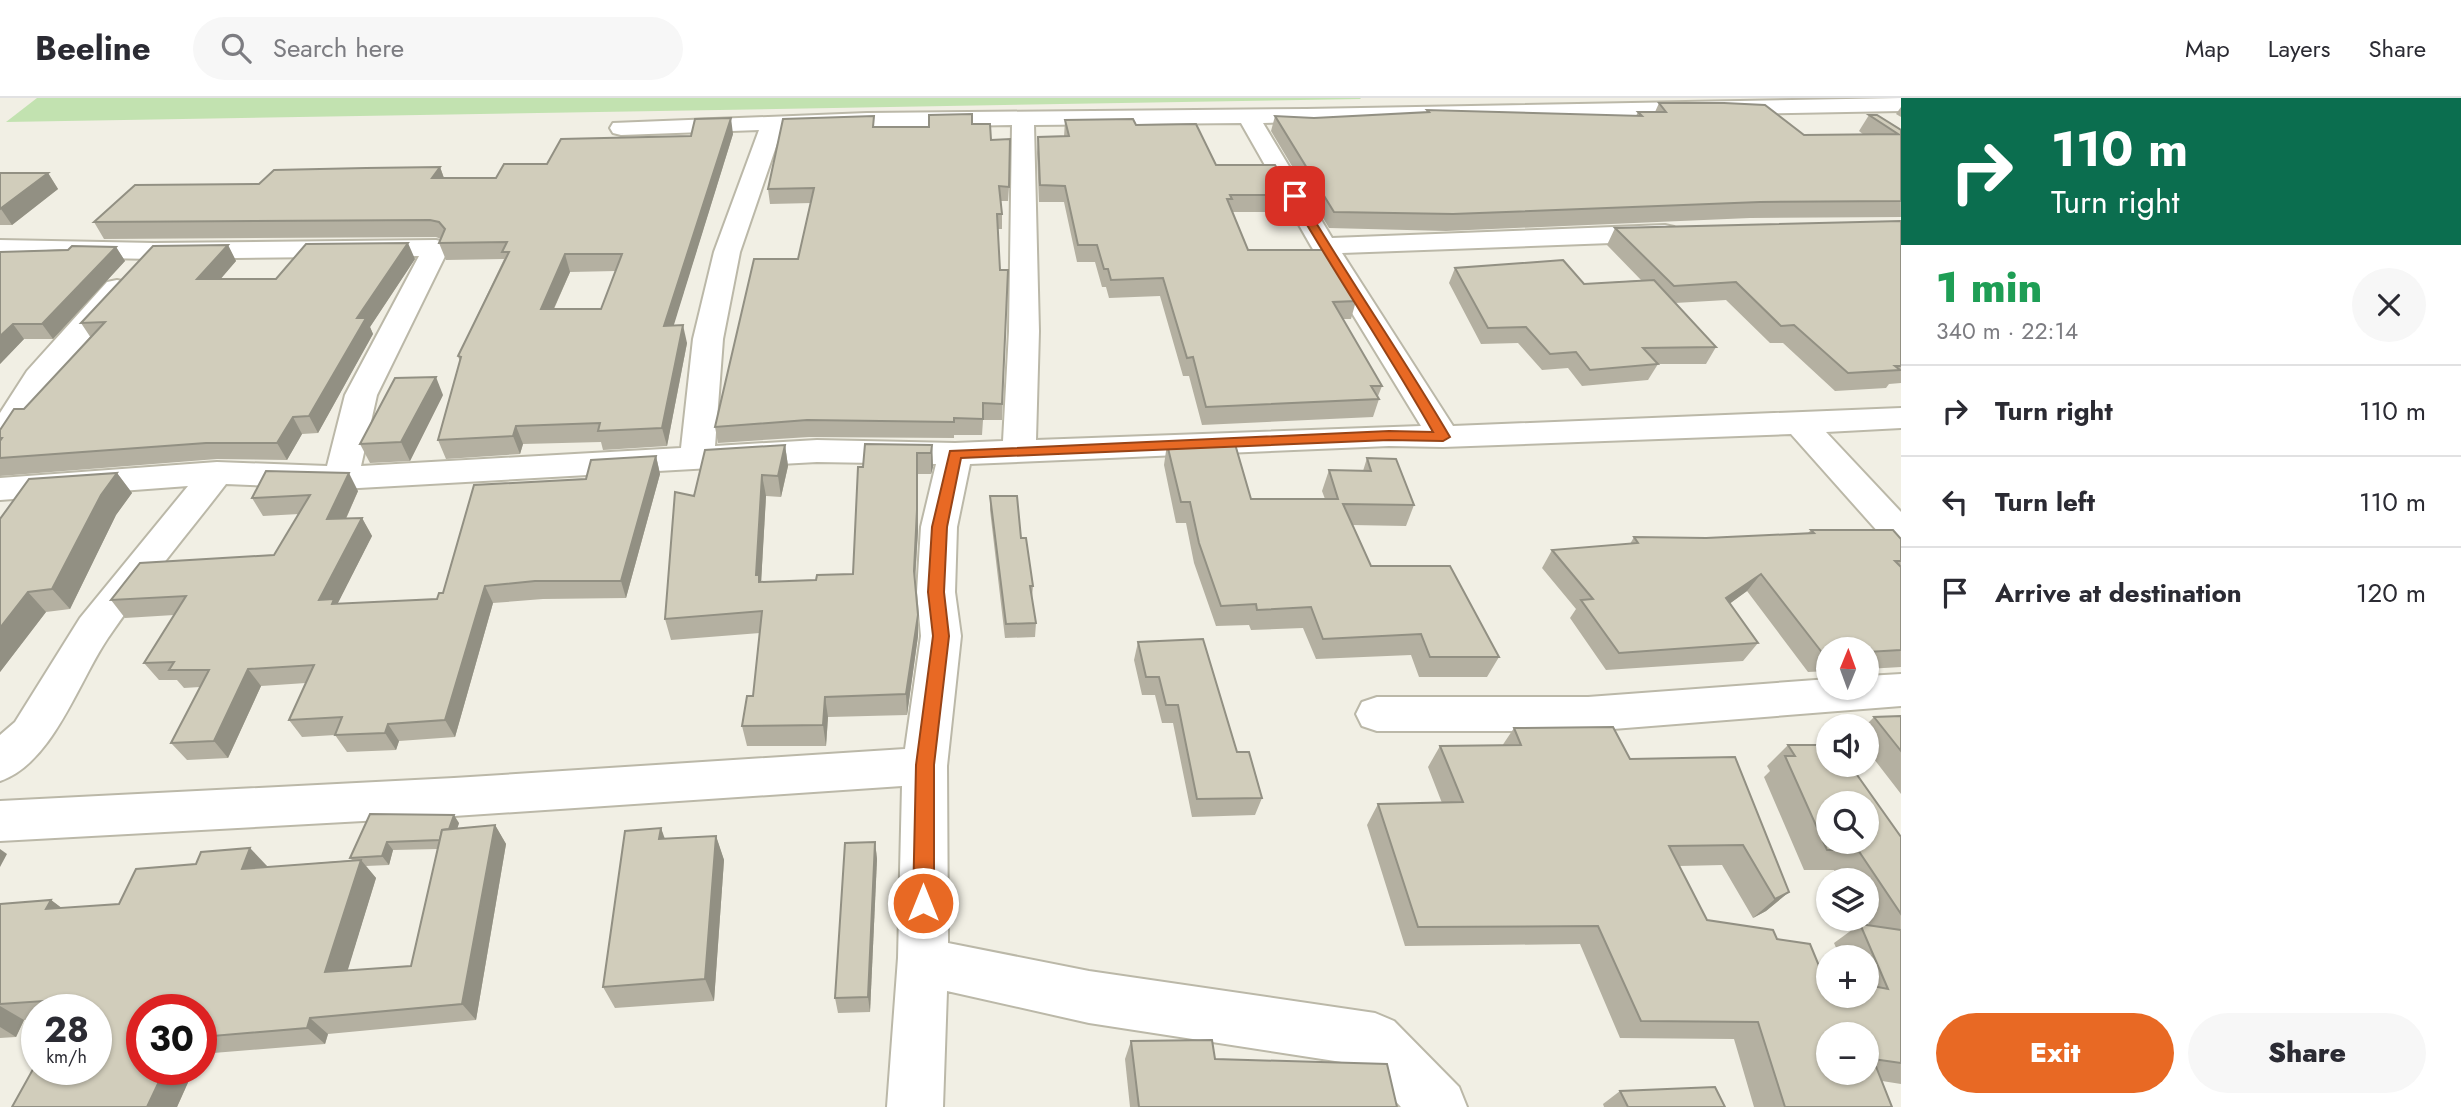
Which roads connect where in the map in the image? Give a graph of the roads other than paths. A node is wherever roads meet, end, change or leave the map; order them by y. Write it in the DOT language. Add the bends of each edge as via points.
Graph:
graph roads {
  1 [pos="1901,104"];
  2 [pos="1846,105"];
  3 [pos="1247,115"];
  4 [pos="1023,118"];
  5 [pos="773,124"];
  6 [pos="1877,124"];
  7 [pos="621,128"];
  8 [pos="1686,232"];
  9 [pos="1324,246"];
  10 [pos="0,248"];
  11 [pos="154,251"];
  12 [pos="1901,418"];
  13 [pos="1800,424"];
  14 [pos="1443,437"];
  15 [pos="0,438"];
  16 [pos="1020,452"];
  17 [pos="955,454"];
  18 [pos="696,459"];
  19 [pos="217,473"];
  20 [pos="341,478"];
  21 [pos="0,489"];
  22 [pos="1901,534"];
  23 [pos="1901,690"];
  24 [pos="1377,714"];
  25 [pos="0,763"];
  26 [pos="925,765"];
  27 [pos="0,821"];
  28 [pos="923,958"];
  29 [pos="915,1107"];
  30 [pos="1439,1107"];
  1 -- 2 [label="street"];
  2 -- 3 [label="street"];
  2 -- 6 [label="street"];
  3 -- 4 [label="street"];
  3 -- 9 [label="street"];
  4 -- 5 [label="street"];
  4 -- 16 [label="street"];
  5 -- 7 [label="street"];
  5 -- 18 [label="street" via="727,251 708,340"];
  8 -- 9 [label="street"];
  9 -- 14 [label="street"];
  10 -- 11 [label="street"];
  11 -- 15 [label="street" via="38,378"];
  11 -- 20 [label="street" via="436,248 361,395"];
  12 -- 13 [label="street"];
  13 -- 14 [label="street"];
  13 -- 22 [label="street"];
  14 -- 16 [label="street"];
  16 -- 17 [label="street"];
  17 -- 18 [label="street" via="817,451"];
  17 -- 26 [label="street" via="939,527 936,592 941,636"];
  18 -- 20 [label="street"];
  19 -- 20 [label="street"];
  19 -- 21 [label="street"];
  19 -- 25 [label="street" via="94,628 30,734"];
  23 -- 24 [label="street" via="1588,714"];
  26 -- 27 [label="street"];
  26 -- 28 [label="street"];
  28 -- 29 [label="street"];
  28 -- 30 [label="street" via="959,971 1090,997 1375,1040"];
}
